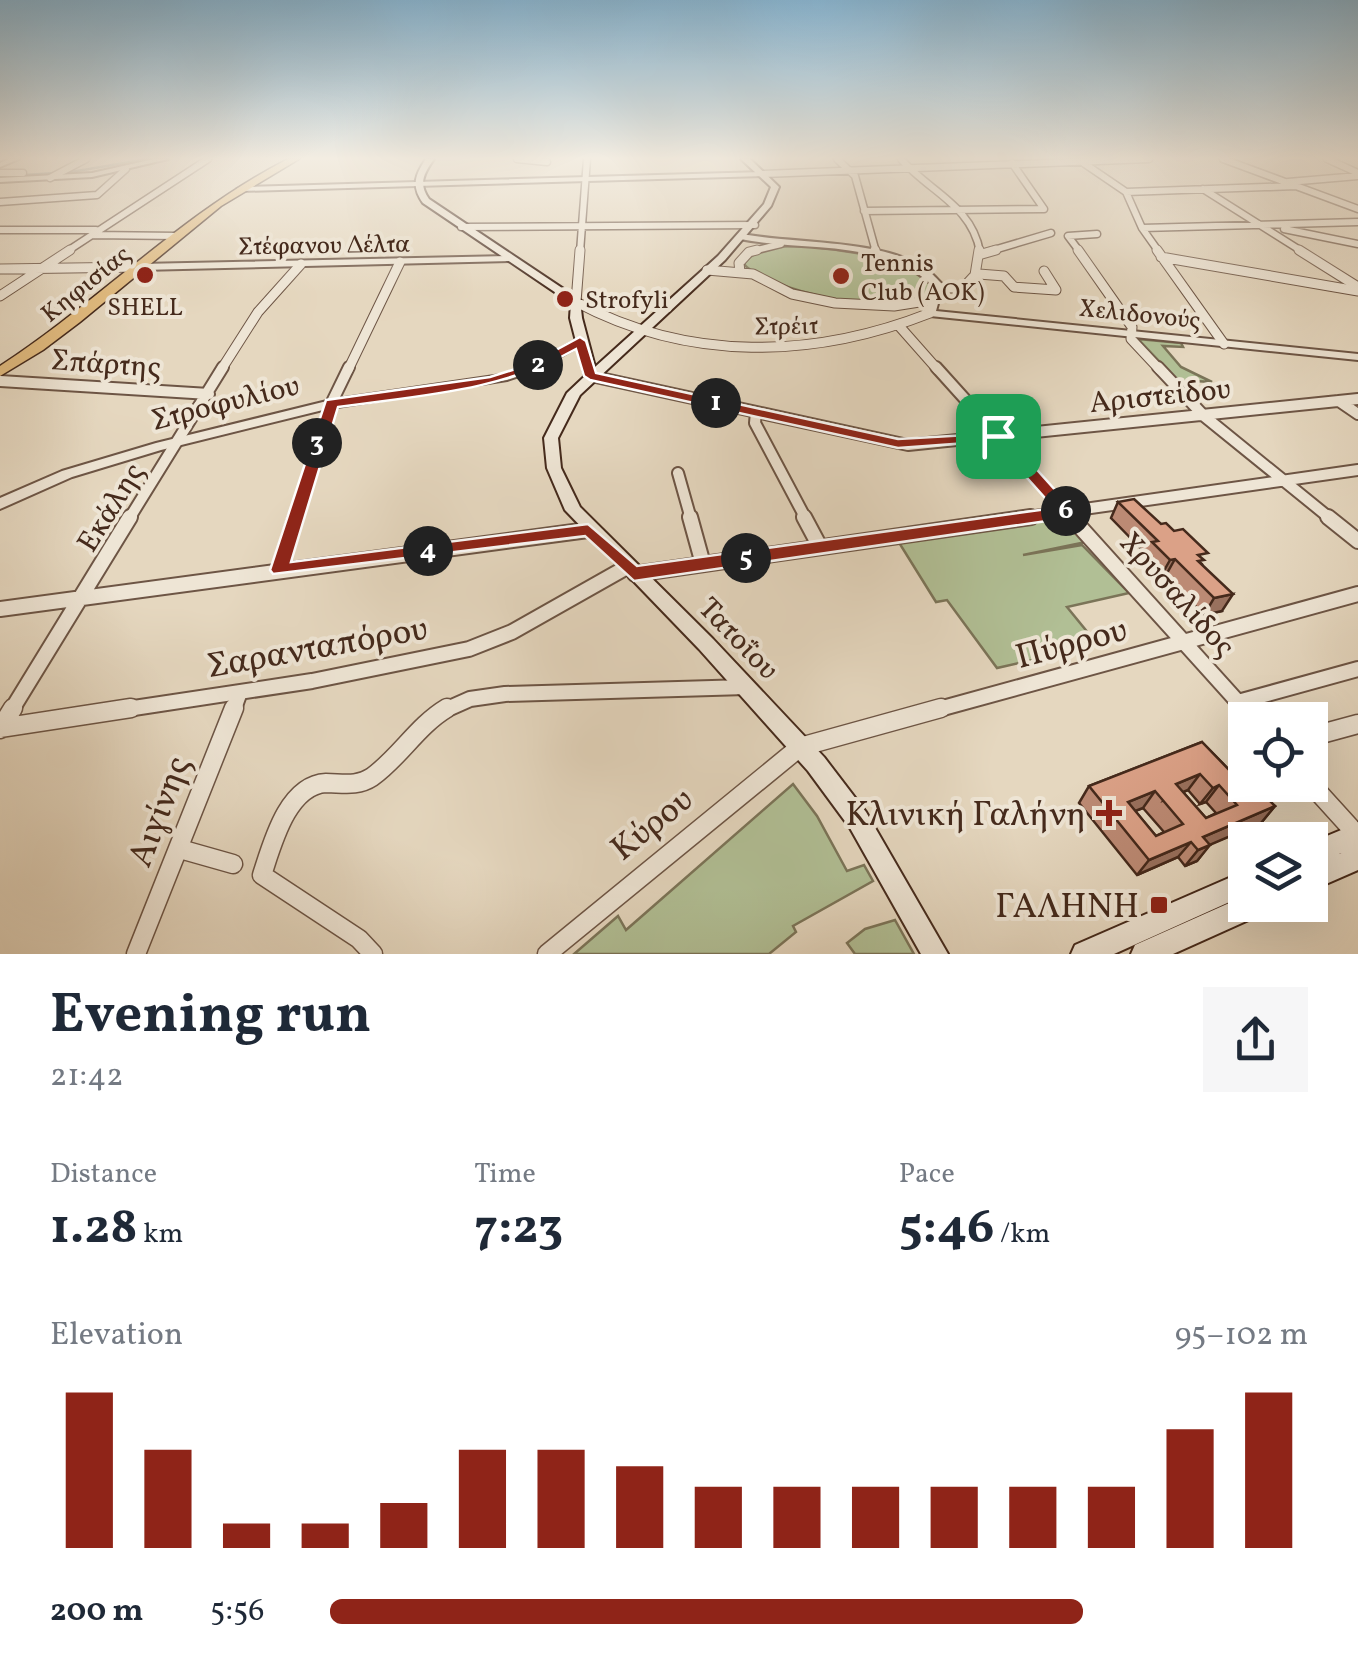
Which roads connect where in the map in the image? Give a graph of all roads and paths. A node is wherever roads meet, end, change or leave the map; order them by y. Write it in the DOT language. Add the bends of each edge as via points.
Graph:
graph roads {
  1 [pos="140,204"];
  2 [pos="218,204"];
  3 [pos="428,204"];
  4 [pos="583,204"];
  5 [pos="769,204"];
  6 [pos="861,204"];
  7 [pos="953,204"];
  8 [pos="1040,204"];
  9 [pos="1131,204"];
  10 [pos="1227,204"];
  11 [pos="864,211"];
  12 [pos="961,211"];
  13 [pos="1358,222"];
  14 [pos="1260,224"];
  15 [pos="755,225"];
  16 [pos="581,226"];
  17 [pos="461,227"];
  18 [pos="1142,228"];
  19 [pos="0,230"];
  20 [pos="96,232"];
  21 [pos="1050,233"];
  22 [pos="1096,234"];
  23 [pos="178,236"];
  24 [pos="743,238"];
  25 [pos="781,244"];
  26 [pos="1358,244"];
  27 [pos="726,252"];
  28 [pos="876,254"];
  29 [pos="982,254"];
  30 [pos="745,256"];
  31 [pos="1161,257"];
  32 [pos="508,259"];
  33 [pos="400,262"];
  34 [pos="301,264"];
  35 [pos="141,267"];
  36 [pos="41,269"];
  37 [pos="0,270"];
  38 [pos="707,270"];
  39 [pos="1044,271"];
  40 [pos="740,272"];
  41 [pos="979,274"];
  42 [pos="939,288"];
  43 [pos="1358,289"];
  44 [pos="0,296"];
  45 [pos="576,302"];
  46 [pos="931,307"];
  47 [pos="900,328"];
  48 [pos="639,332"];
  49 [pos="1132,336"];
  50 [pos="580,341"];
  51 [pos="1224,344"];
  52 [pos="1358,357"];
  53 [pos="0,372"];
  54 [pos="590,376"];
  55 [pos="0,381"];
  56 [pos="209,394"];
  57 [pos="1358,399"];
  58 [pos="1339,401"];
  59 [pos="332,404"];
  60 [pos="756,412"];
  61 [pos="1358,414"];
  62 [pos="1204,416"];
  63 [pos="998,436"];
  64 [pos="180,441"];
  65 [pos="1358,470"];
  66 [pos="678,474"];
  67 [pos="1284,481"];
  68 [pos="0,504"];
  69 [pos="1067,512"];
  70 [pos="588,530"];
  71 [pos="1358,540"];
  72 [pos="820,547"];
  73 [pos="702,564"];
  74 [pos="279,570"];
  75 [pos="630,570"];
  76 [pos="1358,594"];
  77 [pos="84,597"];
  78 [pos="0,609"];
  79 [pos="1184,642"];
  80 [pos="1358,669"];
  81 [pos="746,687"];
  82 [pos="240,692"];
  83 [pos="1238,702"];
  84 [pos="1358,724"];
  85 [pos="0,728"];
  86 [pos="1328,732"];
  87 [pos="800,747"];
  88 [pos="1326,802"];
  89 [pos="1358,840"];
  90 [pos="180,849"];
  91 [pos="1328,849"];
  92 [pos="233,864"];
  93 [pos="1328,864"];
  94 [pos="1228,890"];
  95 [pos="1228,916"];
  96 [pos="136,954"];
  97 [pos="373,954"];
  98 [pos="547,954"];
  99 [pos="935,954"];
  100 [pos="1084,954"];
  101 [pos="1144,954"];
  1 -- 20 [label="street"];
  2 -- 23 [label="main road, Κηφισίας"];
  3 -- 17 [label="main road"];
  4 -- 16 [label="street"];
  5 -- 15 [label="main road, Τατοΐου"];
  6 -- 11 [label="street"];
  7 -- 12 [label="street"];
  8 -- 12 [label="street" via="1044,209"];
  9 -- 18 [label="street"];
  10 -- 14 [label="street"];
  11 -- 12 [label="street"];
  11 -- 28 [label="street"];
  12 -- 29 [label="street"];
  13 -- 14 [label="street"];
  14 -- 18 [label="street"];
  14 -- 26 [label="street"];
  14 -- 43 [label="street"];
  15 -- 16 [label="street"];
  15 -- 24 [label="main road, Τατοΐου"];
  16 -- 17 [label="street"];
  16 -- 45 [label="street"];
  17 -- 32 [label="main road"];
  18 -- 31 [label="street"];
  19 -- 20 [label="street"];
  20 -- 23 [label="street"];
  20 -- 36 [label="street"];
  21 -- 29 [label="street"];
  22 -- 49 [label="street" via="1068,236"];
  23 -- 35 [label="main road, Κηφισίας"];
  24 -- 25 [label="street"];
  24 -- 27 [label="main road, Τατοΐου"];
  25 -- 28 [label="street"];
  25 -- 30 [label="street"];
  27 -- 30 [label="street"];
  27 -- 38 [label="main road, Τατοΐου"];
  28 -- 42 [label="street" via="928,274"];
  29 -- 41 [label="street"];
  30 -- 40 [label="street"];
  31 -- 43 [label="street"];
  31 -- 51 [label="street"];
  32 -- 33 [label="street, Στέφανου Δέλτα"];
  32 -- 45 [label="main road"];
  33 -- 34 [label="street, Στέφανου Δέλτα"];
  33 -- 59 [label="street"];
  34 -- 35 [label="street, Στέφανου Δέλτα"];
  34 -- 56 [label="street, Εκάλης" via="258,312"];
  35 -- 36 [label="street"];
  35 -- 53 [label="main road, Κηφισίας" via="72,325"];
  36 -- 37 [label="street"];
  36 -- 44 [label="street"];
  38 -- 40 [label="street"];
  38 -- 48 [label="main road, Τατοΐου"];
  39 -- 41 [label="street" via="1056,290 1018,288 1004,276"];
  40 -- 46 [label="street" via="824,301"];
  41 -- 42 [label="street" via="960,289"];
  42 -- 46 [label="street"];
  45 -- 48 [label="street, Στρέιτ"];
  45 -- 50 [label="main road"];
  46 -- 47 [label="street, Στρέιτ"];
  46 -- 49 [label="street, Χελιδονούς"];
  47 -- 48 [label="street, Στρέιτ" via="792,346 710,344"];
  47 -- 63 [label="street, Χρυσαλίδος"];
  48 -- 54 [label="main road, Τατοΐου"];
  49 -- 51 [label="street, Χελιδονούς"];
  49 -- 62 [label="street"];
  50 -- 54 [label="main road"];
  50 -- 59 [label="street, Στροφυλίου" via="533,368 492,381"];
  51 -- 52 [label="street, Χελιδονούς"];
  54 -- 60 [label="street, Αριστείδου"];
  54 -- 70 [label="main road, Τατοΐου" via="562,411 551,438 559,482"];
  55 -- 56 [label="street, Σπάρτης"];
  56 -- 64 [label="street, Εκάλης"];
  57 -- 58 [label="street, Αριστείδου"];
  58 -- 61 [label="street"];
  58 -- 62 [label="street, Αριστείδου"];
  59 -- 64 [label="street, Στροφυλίου"];
  59 -- 74 [label="street"];
  60 -- 63 [label="street, Αριστείδου" via="908,445"];
  60 -- 72 [label="street" via="755,423"];
  62 -- 63 [label="street, Αριστείδου"];
  62 -- 67 [label="street"];
  63 -- 69 [label="street, Χρυσαλίδος"];
  64 -- 68 [label="street, Στροφυλίου" via="93,465"];
  64 -- 77 [label="street, Εκάλης"];
  65 -- 67 [label="street, Σαρανταπόρου"];
  66 -- 73 [label="street"];
  67 -- 69 [label="street, Σαρανταπόρου"];
  67 -- 71 [label="street"];
  69 -- 72 [label="street, Σαρανταπόρου"];
  69 -- 79 [label="street, Χρυσαλίδος"];
  70 -- 74 [label="street"];
  70 -- 75 [label="main road, Τατοΐου"];
  72 -- 73 [label="street, Σαρανταπόρου"];
  73 -- 75 [label="street, Σαρανταπόρου"];
  74 -- 77 [label="street"];
  75 -- 81 [label="main road, Τατοΐου"];
  75 -- 82 [label="street, Σαρανταπόρου" via="479,646"];
  76 -- 79 [label="street, Πύρρου"];
  77 -- 78 [label="street"];
  77 -- 85 [label="street, Εκάλης"];
  79 -- 83 [label="street, Χρυσαλίδος"];
  79 -- 87 [label="street, Πύρρου"];
  80 -- 83 [label="street"];
  81 -- 87 [label="main road, Τατοΐου"];
  81 -- 97 [label="street" via="487,695 428,718 369,779 321,782 305,790 274,839 262,875"];
  82 -- 85 [label="street, Σαρανταπόρου"];
  82 -- 90 [label="street, Αιγίνης"];
  84 -- 86 [label="street"];
  87 -- 98 [label="street, Κύρου"];
  87 -- 99 [label="main road, Τατοΐου" via="858,820"];
  88 -- 89 [label="street"];
  89 -- 91 [label="main road"];
  89 -- 93 [label="main road"];
  90 -- 92 [label="street"];
  90 -- 96 [label="street, Αιγίνης"];
  94 -- 100 [label="main road"];
  95 -- 101 [label="main road"];
}
